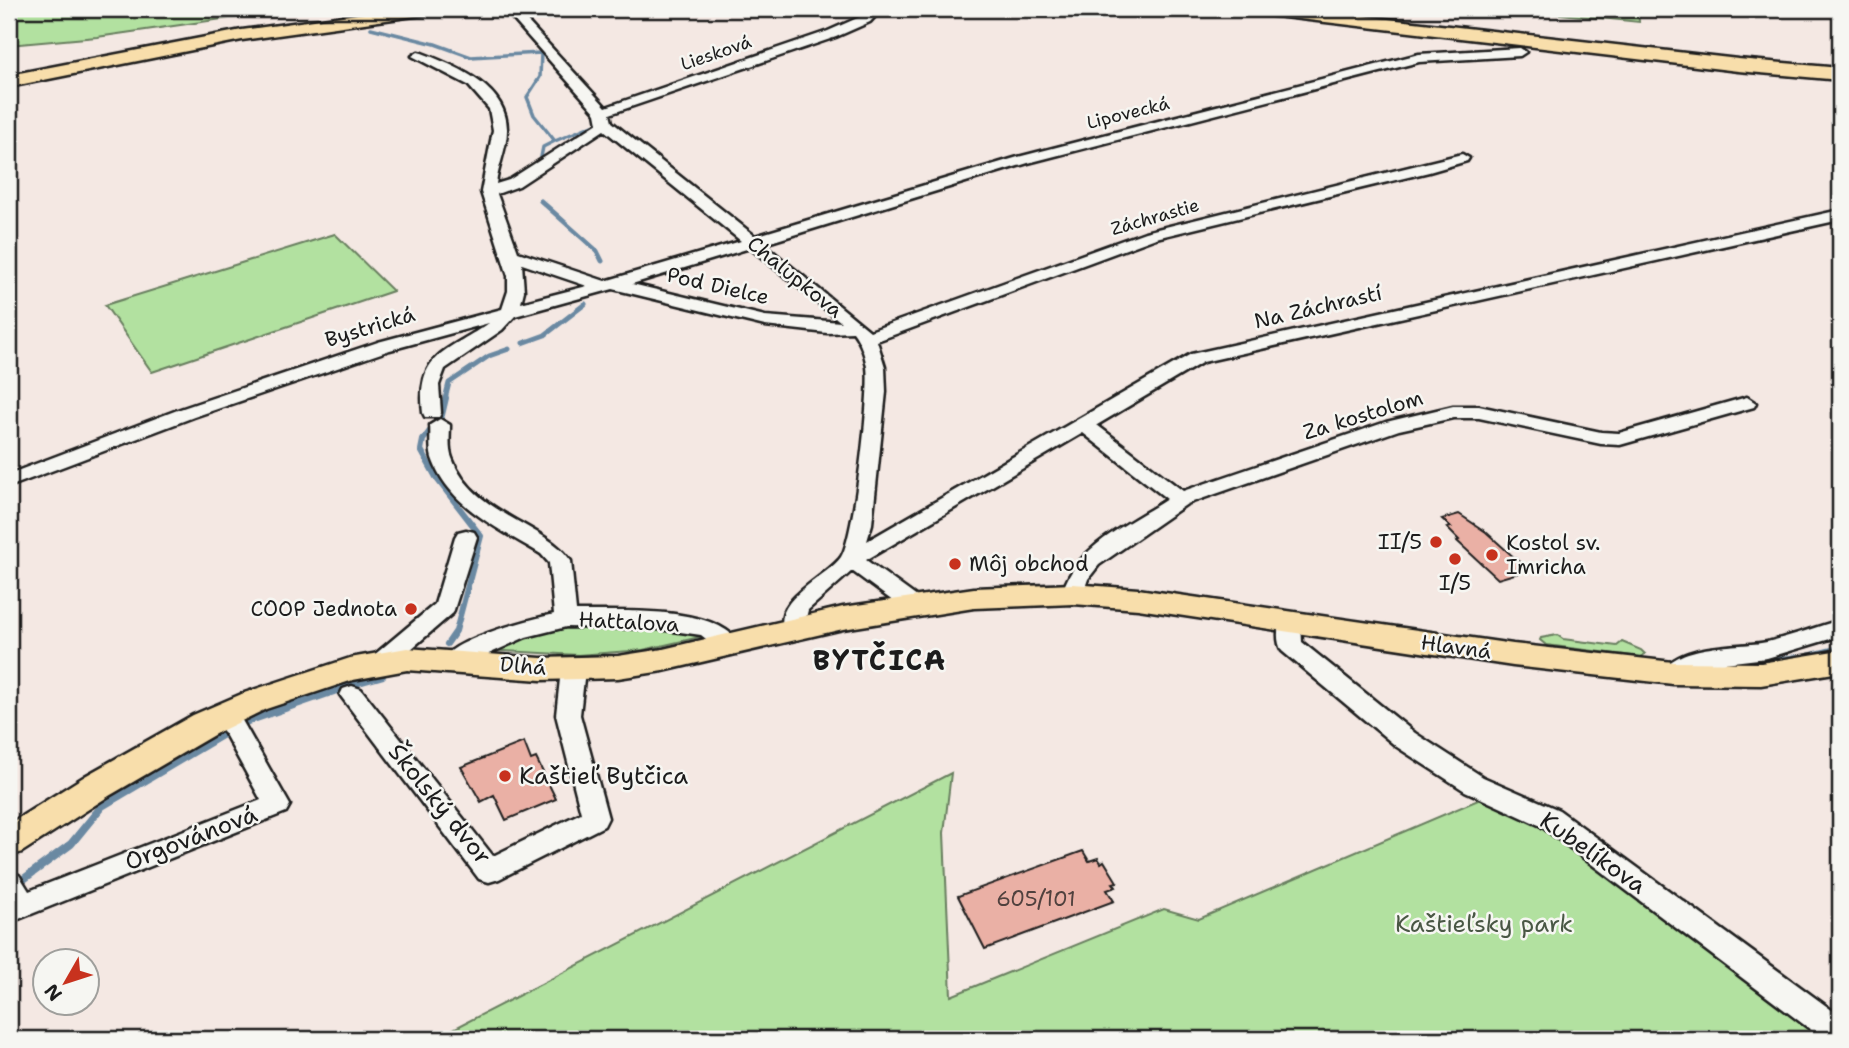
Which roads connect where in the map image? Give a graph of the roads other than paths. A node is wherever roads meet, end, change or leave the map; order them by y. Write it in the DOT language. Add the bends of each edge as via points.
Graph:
graph roads {
  1 [pos="381,9"];
  2 [pos="429,9"];
  3 [pos="510,9"];
  4 [pos="876,9"];
  5 [pos="1258,9"];
  6 [pos="1312,9"];
  7 [pos="1520,52"];
  8 [pos="418,56"];
  9 [pos="1840,66"];
  10 [pos="9,74"];
  11 [pos="1840,74"];
  12 [pos="9,81"];
  13 [pos="604,118"];
  14 [pos="1462,158"];
  15 [pos="488,192"];
  16 [pos="1840,215"];
  17 [pos="752,242"];
  18 [pos="512,256"];
  19 [pos="607,284"];
  20 [pos="510,309"];
  21 [pos="862,333"];
  22 [pos="1747,403"];
  23 [pos="1084,424"];
  24 [pos="9,481"];
  25 [pos="1180,499"];
  26 [pos="466,537"];
  27 [pos="851,559"];
  28 [pos="1073,594"];
  29 [pos="913,605"];
  30 [pos="566,619"];
  31 [pos="1290,623"];
  32 [pos="794,628"];
  33 [pos="1840,628"];
  34 [pos="728,644"];
  35 [pos="454,660"];
  36 [pos="1840,661"];
  37 [pos="381,662"];
  38 [pos="573,670"];
  39 [pos="1673,673"];
  40 [pos="352,695"];
  41 [pos="232,723"];
  42 [pos="9,842"];
  43 [pos="14,898"];
  44 [pos="1840,1034"];
  1 -- 10 [label="highway" via="188,38"];
  2 -- 12 [label="highway" via="229,38"];
  3 -- 13 [label="street, Chalupkova"];
  4 -- 13 [label="street, Liesková" via="866,19 832,34"];
  5 -- 11 [label="highway"];
  6 -- 9 [label="highway"];
  7 -- 17 [label="street, Lipovecká" via="1419,58 1035,157"];
  8 -- 15 [label="street" via="470,83 497,110 500,138"];
  13 -- 15 [label="street, Liesková" via="513,183"];
  13 -- 17 [label="street, Chalupkova"];
  14 -- 21 [label="street, Záchrastie" via="1151,235"];
  15 -- 18 [label="street"];
  16 -- 23 [label="street, Na Záchrastí" via="1197,358"];
  17 -- 19 [label="street, Bystrická"];
  17 -- 21 [label="street, Chalupkova"];
  18 -- 19 [label="street, Pod Dielce"];
  18 -- 20 [label="street" via="515,296"];
  19 -- 20 [label="street, Bystrická"];
  19 -- 21 [label="street, Pod Dielce" via="780,324"];
  20 -- 24 [label="street, Bystrická" via="187,412"];
  20 -- 30 [label="street, Hattalova" via="440,365 431,378 441,456 464,493 560,561"];
  21 -- 27 [label="street" via="876,367 877,392 861,524"];
  22 -- 25 [label="street, Za kostolom" via="1620,439 1479,411 1453,412 1393,426"];
  23 -- 25 [label="street"];
  23 -- 27 [label="street, Na Záchrastí"];
  25 -- 28 [label="street, Za kostolom" via="1091,560 1077,578"];
  26 -- 37 [label="street" via="445,608"];
  27 -- 29 [label="street"];
  27 -- 32 [label="street, Na Záchrastí" via="797,607"];
  28 -- 29 [label="main road, Dlhá" via="974,597"];
  28 -- 31 [label="main road, Hlavná" via="1138,599"];
  29 -- 32 [label="main road, Dlhá"];
  30 -- 34 [label="street, Hattalova" via="659,621 707,628"];
  30 -- 35 [label="street, Hattalova" via="520,630"];
  31 -- 39 [label="main road, Hlavná"];
  31 -- 44 [label="street, Kubelíkova" via="1290,645 1406,740 1474,784 1550,818"];
  32 -- 34 [label="main road, Dlhá"];
  33 -- 39 [label="street" via="1765,650 1706,656"];
  34 -- 38 [label="main road, Dlhá" via="618,667"];
  35 -- 37 [label="main road, Dlhá"];
  35 -- 38 [label="main road, Dlhá"];
  36 -- 39 [label="main road, Hlavná" via="1761,674"];
  37 -- 41 [label="main road, Dlhá" via="317,679"];
  38 -- 40 [label="street, Školský dvor" via="568,715 595,818 488,871"];
  41 -- 42 [label="main road, Dlhá" via="97,786"];
  41 -- 43 [label="street, Orgovánová" via="277,805"];
}
